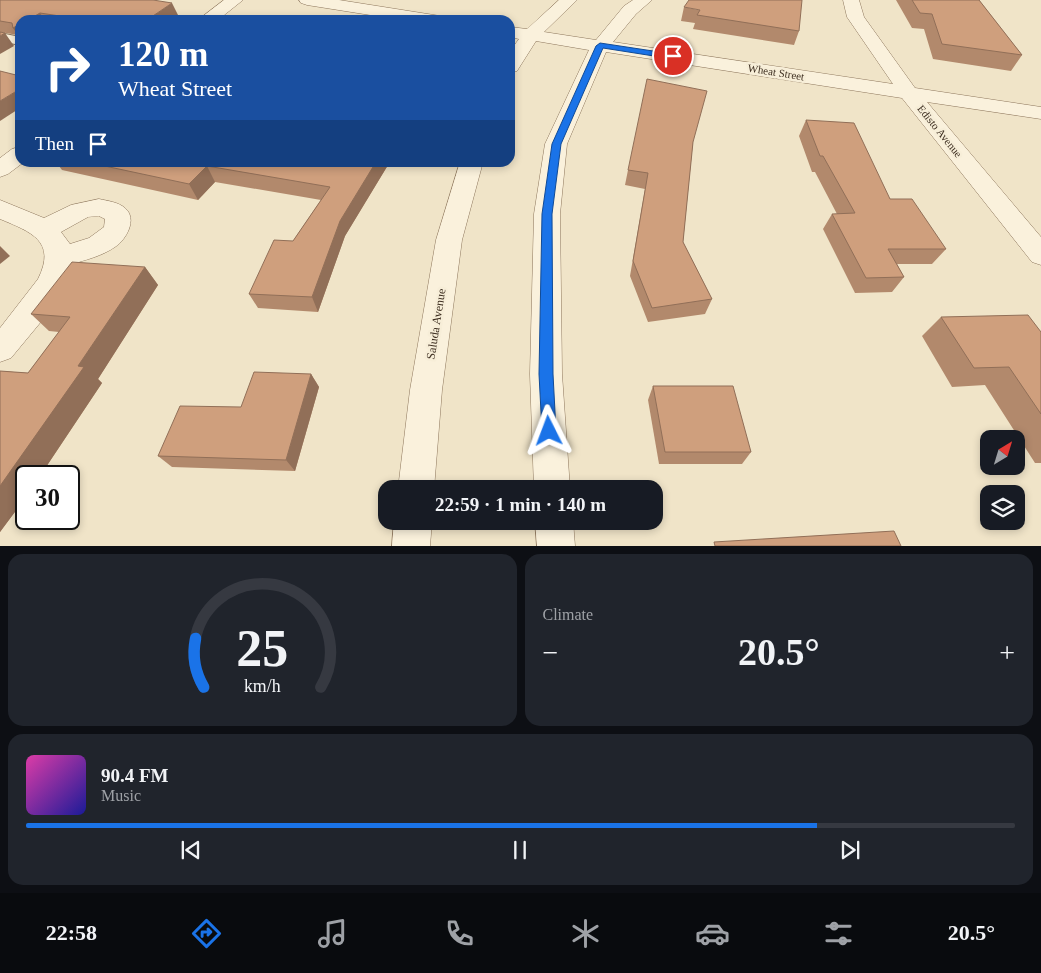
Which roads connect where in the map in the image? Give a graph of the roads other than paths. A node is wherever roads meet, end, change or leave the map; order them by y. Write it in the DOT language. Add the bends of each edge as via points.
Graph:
graph roads {
  1 [pos="235,0"];
  2 [pos="307,0"];
  3 [pos="569,0"];
  4 [pos="644,0"];
  5 [pos="850,0"];
  6 [pos="214,15"];
  7 [pos="402,15"];
  8 [pos="515,33"];
  9 [pos="530,35"];
  10 [pos="0,37"];
  11 [pos="15,40"];
  12 [pos="600,46"];
  13 [pos="515,60"];
  14 [pos="908,92"];
  15 [pos="1041,113"];
  16 [pos="15,158"];
  17 [pos="471,167"];
  18 [pos="0,169"];
  19 [pos="0,209"];
  20 [pos="44,230"];
  21 [pos="1041,255"];
  22 [pos="58,257"];
  23 [pos="0,349"];
  24 [pos="417,480"];
  25 [pos="552,480"];
  26 [pos="412,530"];
  27 [pos="555,530"];
  28 [pos="410,546"];
  29 [pos="556,546"];
  1 -- 6 [label="street"];
  2 -- 7 [label="street"];
  3 -- 9 [label="street"];
  4 -- 12 [label="street" via="630,10"];
  5 -- 14 [label="street, Edisto Avenue" via="856,17"];
  8 -- 9 [label="street, Wheat Street"];
  9 -- 12 [label="street, Wheat Street"];
  9 -- 13 [label="street"];
  10 -- 11 [label="lane"];
  12 -- 14 [label="street, Wheat Street"];
  12 -- 25 [label="street" via="556,144 547,214 546,374"];
  14 -- 15 [label="street, Wheat Street"];
  14 -- 21 [label="street, Edisto Avenue"];
  16 -- 18 [label="street"];
  17 -- 24 [label="street, Saluda Avenue" via="449,240 426,390"];
  19 -- 20 [label="street"];
  20 -- 22 [label="street" via="58,246"];
  20 -- 22 [label="street" via="83,210 105,208 117,215 117,228 102,243"];
  22 -- 23 [label="street" via="58,267 48,291"];
  26 -- 28 [label="street"];
  27 -- 29 [label="street"];
}
